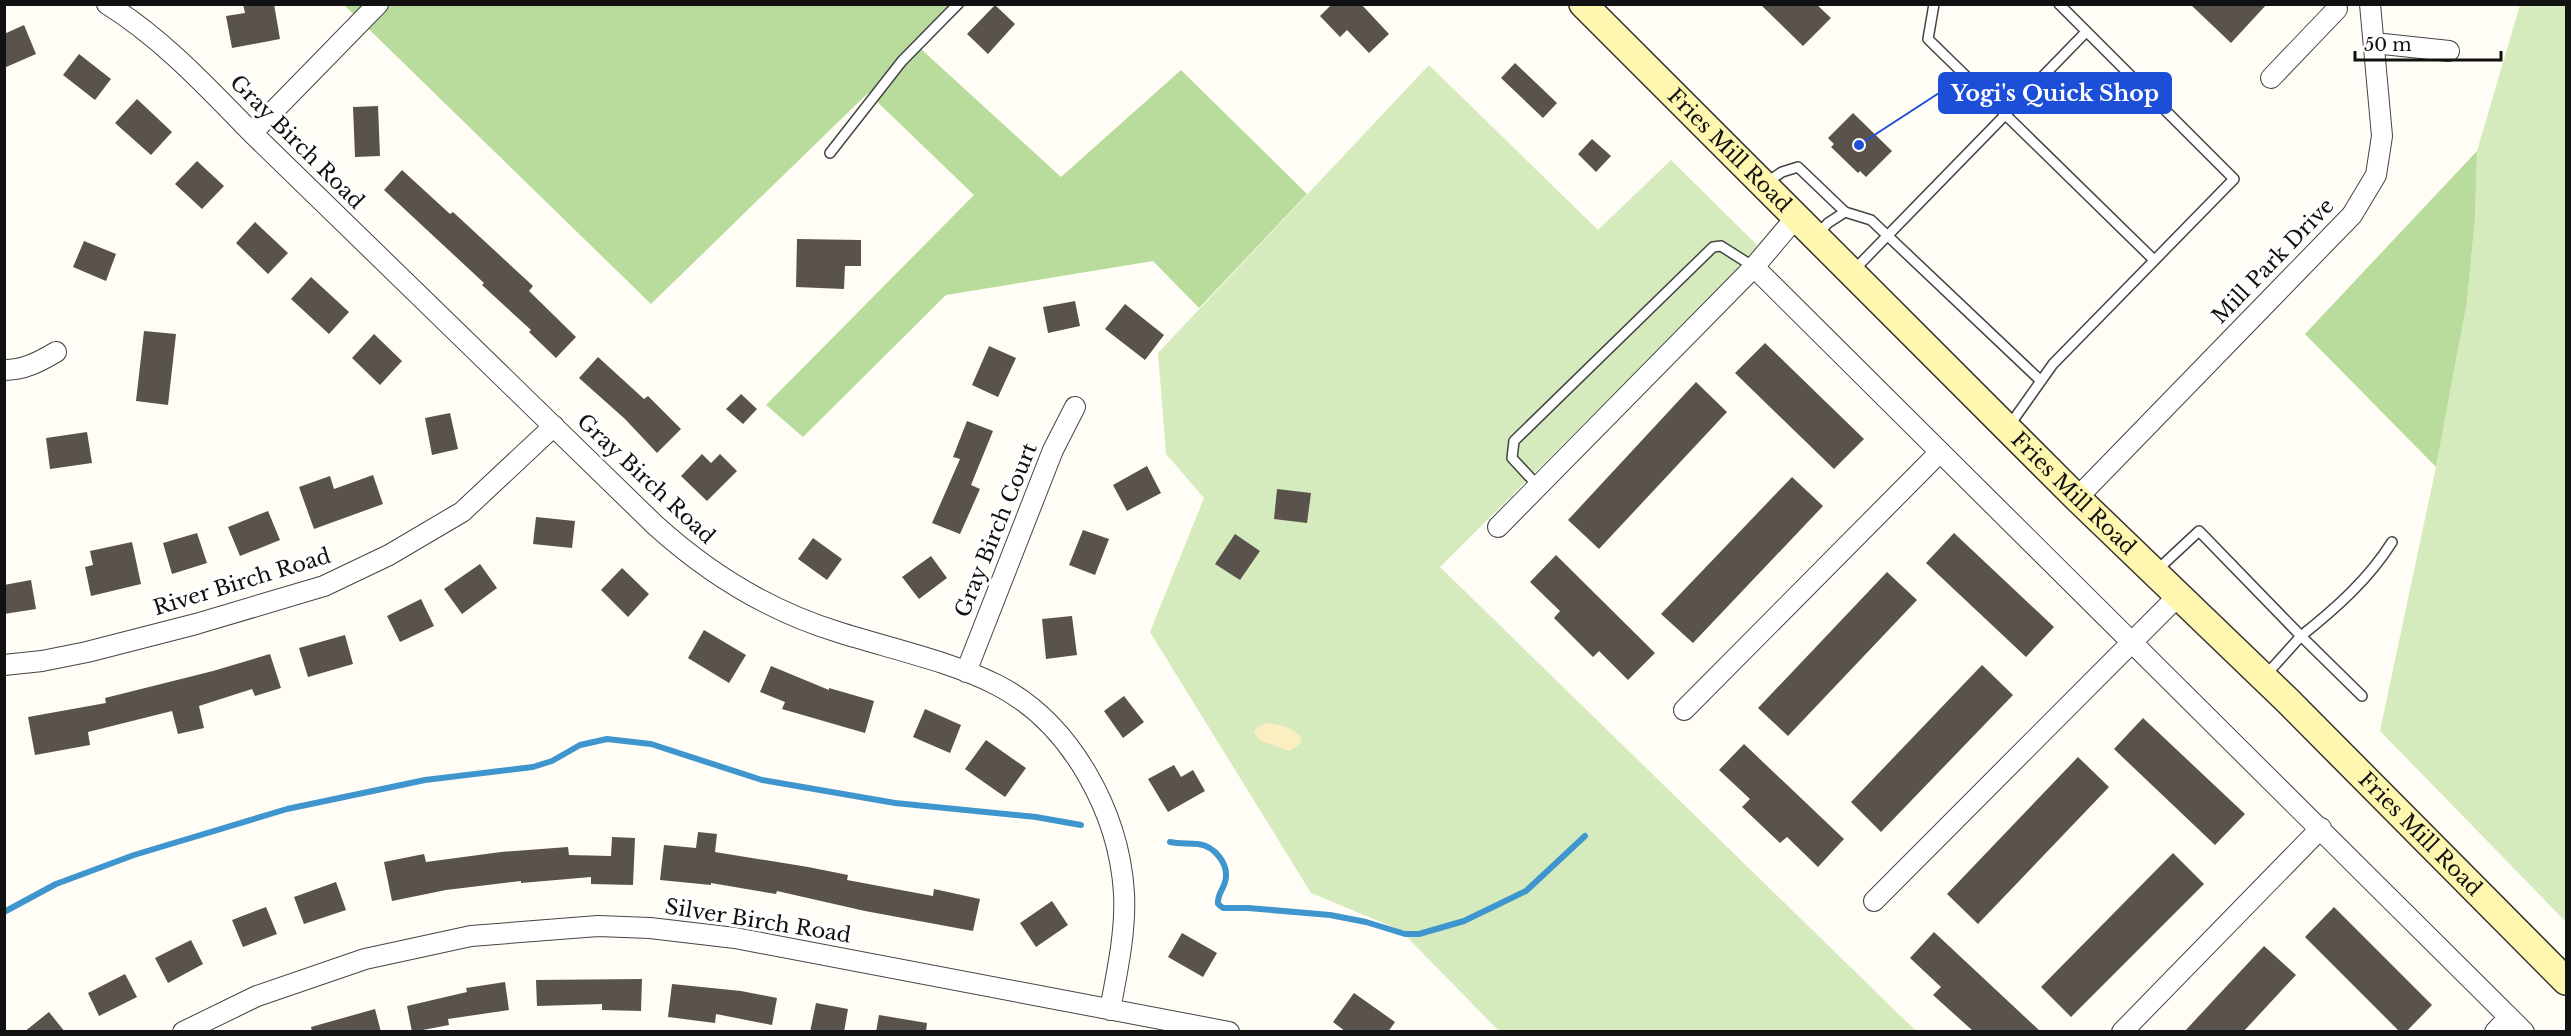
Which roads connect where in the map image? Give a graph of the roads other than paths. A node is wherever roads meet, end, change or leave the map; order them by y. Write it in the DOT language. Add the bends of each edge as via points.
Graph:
graph roads {
  1 [pos="107,4"];
  2 [pos="378,4"];
  3 [pos="958,4"];
  4 [pos="1583,4"];
  5 [pos="1934,4"];
  6 [pos="2059,4"];
  7 [pos="2335,7"];
  8 [pos="2370,8"];
  9 [pos="2086,32"];
  10 [pos="2374,44"];
  11 [pos="2449,51"];
  12 [pos="2271,78"];
  13 [pos="2005,115"];
  14 [pos="252,134"];
  15 [pos="830,153"];
  16 [pos="1765,184"];
  17 [pos="1845,212"];
  18 [pos="1797,216"];
  19 [pos="1888,235"];
  20 [pos="1816,236"];
  21 [pos="2154,260"];
  22 [pos="1755,267"];
  23 [pos="1852,272"];
  24 [pos="56,352"];
  25 [pos="4,370"];
  26 [pos="2041,381"];
  27 [pos="1075,407"];
  28 [pos="554,426"];
  29 [pos="2007,428"];
  30 [pos="1939,453"];
  31 [pos="1538,486"];
  32 [pos="2077,498"];
  33 [pos="1498,527"];
  34 [pos="2392,542"];
  35 [pos="2154,573"];
  36 [pos="2178,596"];
  37 [pos="2301,636"];
  38 [pos="2131,641"];
  39 [pos="4,665"];
  40 [pos="966,672"];
  41 [pos="2263,678"];
  42 [pos="2362,696"];
  43 [pos="1684,710"];
  44 [pos="2321,828"];
  45 [pos="1874,900"];
  46 [pos="2566,981"];
  47 [pos="1110,1010"];
  48 [pos="2509,1017"];
  49 [pos="183,1032"];
  50 [pos="1229,1032"];
  51 [pos="2122,1032"];
  52 [pos="2495,1032"];
  53 [pos="2524,1032"];
  1 -- 14 [label="street, Gray Birch Road" via="188,68"];
  2 -- 14 [label="street"];
  3 -- 15 [label="lane" via="902,60"];
  4 -- 16 [label="main road, Fries Mill Road"];
  5 -- 13 [label="lane" via="1928,39"];
  6 -- 9 [label="lane"];
  7 -- 8 [label="street"];
  7 -- 12 [label="street"];
  8 -- 10 [label="street, Mill Park Drive"];
  9 -- 13 [label="lane"];
  9 -- 21 [label="lane" via="2234,179"];
  10 -- 11 [label="street"];
  10 -- 32 [label="street, Mill Park Drive" via="2382,136 2376,175 2352,215"];
  13 -- 19 [label="lane"];
  13 -- 21 [label="lane"];
  14 -- 28 [label="street, Gray Birch Road"];
  16 -- 17 [label="lane" via="1798,167"];
  16 -- 18 [label="main road, Fries Mill Road"];
  17 -- 19 [label="lane" via="1871,220"];
  17 -- 20 [label="lane"];
  18 -- 20 [label="main road, Fries Mill Road"];
  18 -- 22 [label="street"];
  19 -- 23 [label="lane"];
  19 -- 26 [label="lane"];
  20 -- 23 [label="main road, Fries Mill Road"];
  21 -- 26 [label="lane"];
  22 -- 30 [label="street"];
  22 -- 31 [label="street"];
  22 -- 31 [label="lane" via="1720,246 1713,247 1514,441 1512,458"];
  23 -- 29 [label="main road, Fries Mill Road"];
  24 -- 25 [label="street" via="38,363"];
  26 -- 29 [label="lane"];
  27 -- 40 [label="street, Gray Birch Court" via="1053,450"];
  28 -- 39 [label="street, River Birch Road" via="462,513 324,586 87,652"];
  28 -- 40 [label="street, Gray Birch Road" via="673,542 728,582 812,624"];
  29 -- 32 [label="main road, Fries Mill Road"];
  30 -- 38 [label="street"];
  30 -- 43 [label="street"];
  31 -- 33 [label="street"];
  32 -- 35 [label="main road, Fries Mill Road"];
  34 -- 37 [label="lane" via="2377,567"];
  35 -- 36 [label="main road, Fries Mill Road"];
  35 -- 37 [label="lane" via="2199,531"];
  36 -- 38 [label="street"];
  36 -- 41 [label="main road, Fries Mill Road"];
  37 -- 41 [label="lane"];
  37 -- 42 [label="lane"];
  38 -- 44 [label="street"];
  38 -- 45 [label="street"];
  40 -- 47 [label="street, Gray Birch Road" via="1004,689 1052,728 1082,768 1110,822 1124,893 1121,947"];
  41 -- 46 [label="main road, Fries Mill Road"];
  44 -- 48 [label="street"];
  44 -- 51 [label="street"];
  47 -- 49 [label="street, Silver Birch Road" via="735,938 598,926 471,936 365,959 257,996"];
  47 -- 50 [label="street, Silver Birch Road"];
  48 -- 52 [label="street"];
  48 -- 53 [label="street"];
}
